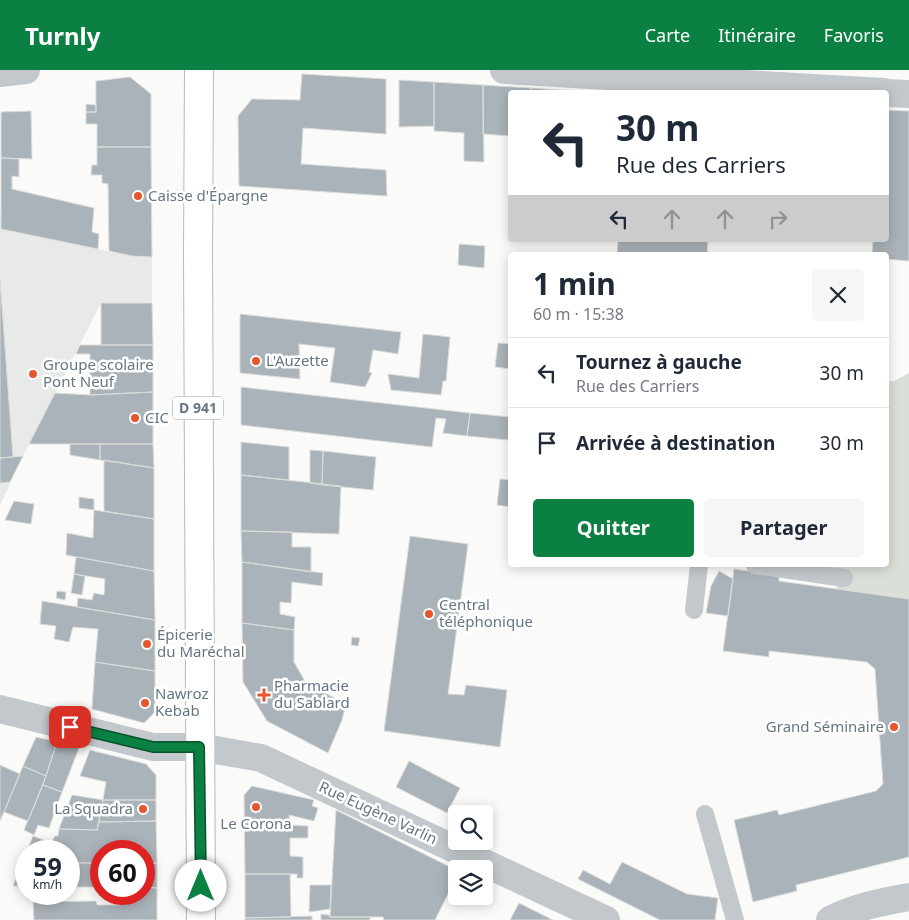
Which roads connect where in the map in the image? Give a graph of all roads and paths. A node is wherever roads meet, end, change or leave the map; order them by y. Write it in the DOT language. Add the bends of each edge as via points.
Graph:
graph roads {
  1 [pos="26,70"];
  2 [pos="199,70"];
  3 [pos="504,70"];
  4 [pos="0,73"];
  5 [pos="835,90"];
  6 [pos="889,93"];
  7 [pos="909,94"];
  8 [pos="698,567"];
  9 [pos="769,567"];
  10 [pos="844,578"];
  11 [pos="694,610"];
  12 [pos="0,709"];
  13 [pos="199,747"];
  14 [pos="705,814"];
  15 [pos="909,898"];
  16 [pos="201,920"];
  17 [pos="606,920"];
  18 [pos="735,920"];
  19 [pos="830,920"];
  1 -- 4 [label="street"];
  2 -- 13 [label="main road, D 941"];
  3 -- 5 [label="street"];
  6 -- 7 [label="street"];
  8 -- 11 [label="lane"];
  9 -- 10 [label="lane"];
  12 -- 13 [label="street, Rue Eugène Varlin" via="153,747"];
  13 -- 16 [label="main road, D 941"];
  13 -- 17 [label="street, Rue Eugène Varlin" via="261,758"];
  14 -- 18 [label="lane"];
  15 -- 19 [label="street" via="873,904"];
}
